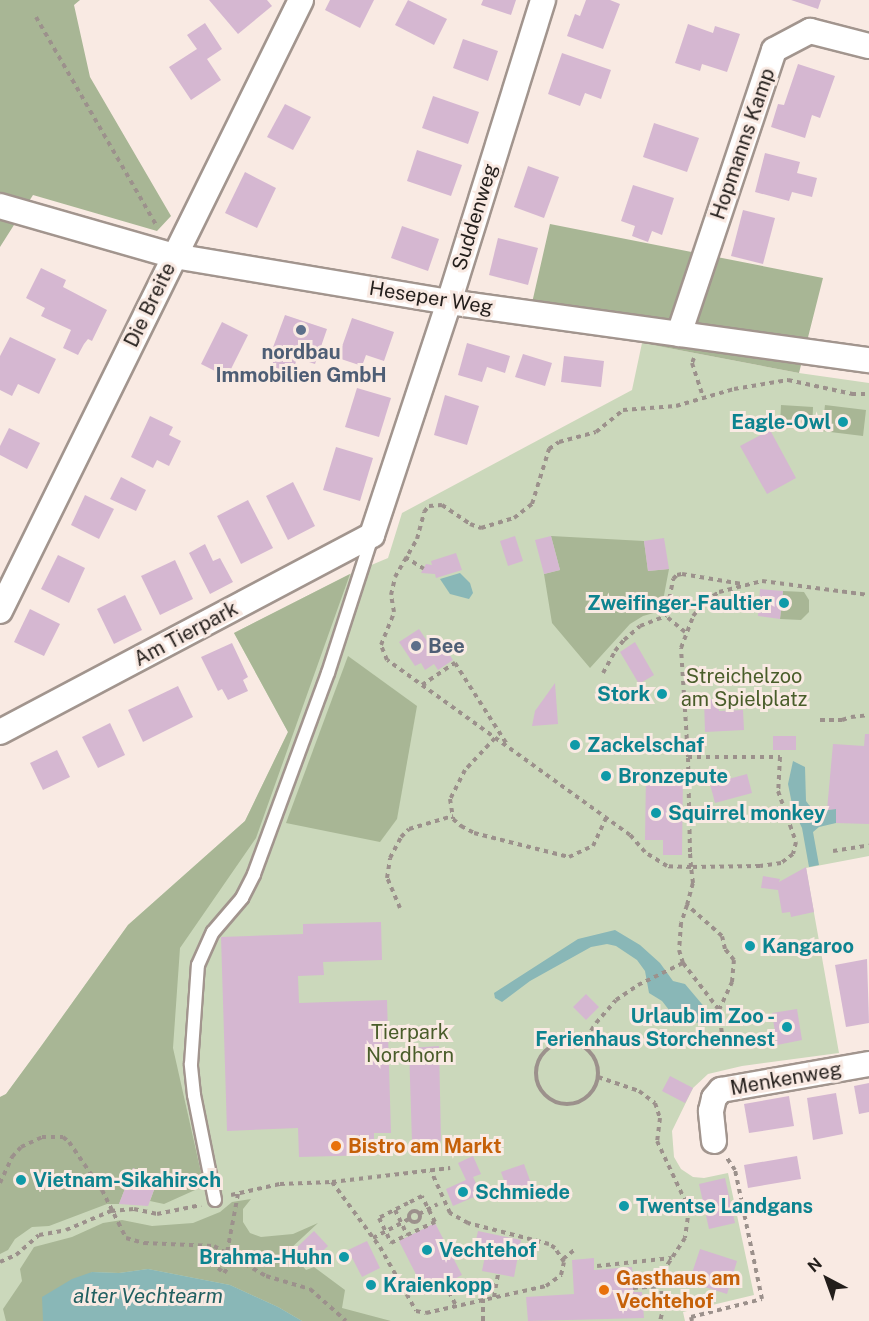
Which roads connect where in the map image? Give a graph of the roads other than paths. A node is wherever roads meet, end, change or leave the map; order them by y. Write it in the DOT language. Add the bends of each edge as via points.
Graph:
graph roads {
  1 [pos="301,0"];
  2 [pos="543,0"];
  3 [pos="869,46"];
  4 [pos="0,206"];
  5 [pos="174,256"];
  6 [pos="449,302"];
  7 [pos="690,335"];
  8 [pos="869,360"];
  9 [pos="372,535"];
  10 [pos="0,611"];
  11 [pos="0,732"];
  12 [pos="869,1065"];
  13 [pos="714,1141"];
  14 [pos="215,1200"];
  1 -- 5 [label="street, Die Breite"];
  2 -- 6 [label="street, Suddenweg"];
  3 -- 7 [label="street, Hopmanns Kamp" via="810,31 774,50"];
  4 -- 5 [label="street, Heseper Weg"];
  5 -- 6 [label="street, Heseper Weg"];
  5 -- 10 [label="street, Die Breite"];
  6 -- 7 [label="street, Heseper Weg"];
  6 -- 9 [label="street, Suddenweg"];
  7 -- 8 [label="street, Heseper Weg"];
  9 -- 11 [label="street, Am Tierpark"];
  9 -- 14 [label="lane" via="328,673 254,874 242,898 204,948 198,965 191,1064"];
  12 -- 13 [label="street, Menkenweg" via="722,1090 714,1098 711,1111"];
}
